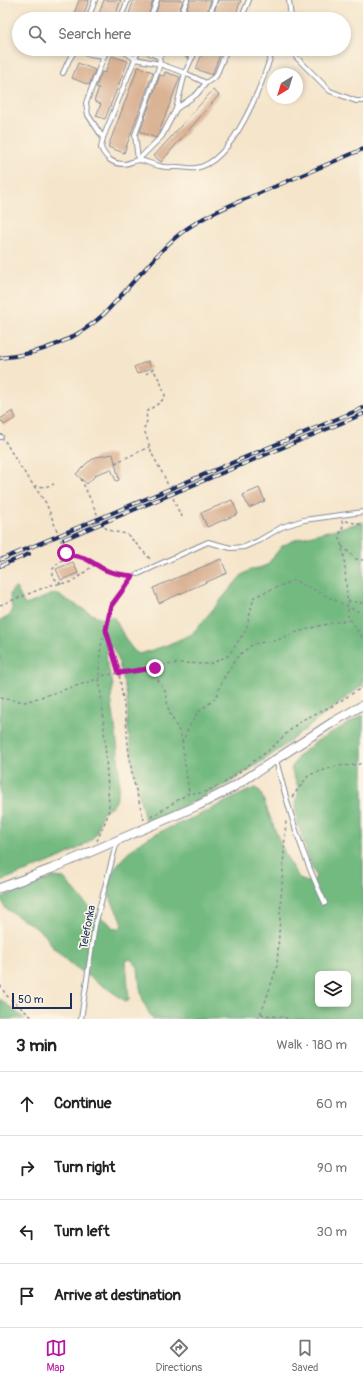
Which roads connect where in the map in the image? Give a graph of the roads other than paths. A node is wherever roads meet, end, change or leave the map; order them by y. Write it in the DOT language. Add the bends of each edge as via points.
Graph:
graph roads {
  1 [pos="95,0"];
  2 [pos="128,0"];
  3 [pos="157,0"];
  4 [pos="187,0"];
  5 [pos="215,0"];
  6 [pos="249,0"];
  7 [pos="289,0"];
  8 [pos="91,12"];
  9 [pos="123,12"];
  10 [pos="153,12"];
  11 [pos="182,12"];
  12 [pos="211,12"];
  13 [pos="244,12"];
  14 [pos="290,12"];
  15 [pos="72,56"];
  16 [pos="104,56"];
  17 [pos="131,56"];
  18 [pos="136,56"];
  19 [pos="193,56"];
  20 [pos="224,56"];
  21 [pos="271,56"];
  22 [pos="296,56"];
  23 [pos="159,57"];
  24 [pos="135,59"];
  25 [pos="160,64"];
  26 [pos="64,73"];
  27 [pos="185,73"];
  28 [pos="206,83"];
  29 [pos="363,101"];
  30 [pos="176,109"];
  31 [pos="103,138"];
  32 [pos="138,160"];
  33 [pos="363,512"];
  34 [pos="138,574"];
  35 [pos="363,705"];
  36 [pos="276,760"];
  37 [pos="117,840"];
  38 [pos="0,888"];
  39 [pos="325,903"];
  40 [pos="81,1019"];
  1 -- 8 [label="lane"];
  2 -- 9 [label="lane"];
  3 -- 10 [label="lane"];
  4 -- 11 [label="lane"];
  5 -- 12 [label="lane"];
  6 -- 13 [label="lane"];
  7 -- 14 [label="lane"];
  15 -- 26 [label="lane"];
  16 -- 31 [label="lane" via="86,103 88,115"];
  17 -- 24 [label="lane"];
  18 -- 24 [label="lane"];
  19 -- 27 [label="lane"];
  20 -- 28 [label="lane" via="216,76"];
  21 -- 32 [label="lane" via="259,89 240,127 222,153 211,163 196,168 162,167"];
  22 -- 29 [label="lane" via="330,91 356,101"];
  23 -- 25 [label="lane"];
  24 -- 25 [label="lane"];
  24 -- 31 [label="lane"];
  25 -- 27 [label="lane"];
  25 -- 32 [label="lane" via="135,135"];
  27 -- 28 [label="lane"];
  27 -- 30 [label="lane"];
  28 -- 30 [label="lane" via="197,94"];
  30 -- 32 [label="lane" via="162,136"];
  31 -- 32 [label="lane" via="101,148 106,158 112,162 124,164"];
  33 -- 34 [label="lane" via="304,520 282,527 244,547 231,548 208,542"];
  35 -- 36 [label="street"];
  36 -- 37 [label="street" via="200,805"];
  36 -- 39 [label="lane" via="297,838"];
  37 -- 38 [label="street"];
  37 -- 40 [label="lane, Telefonka" via="95,925"];
}
